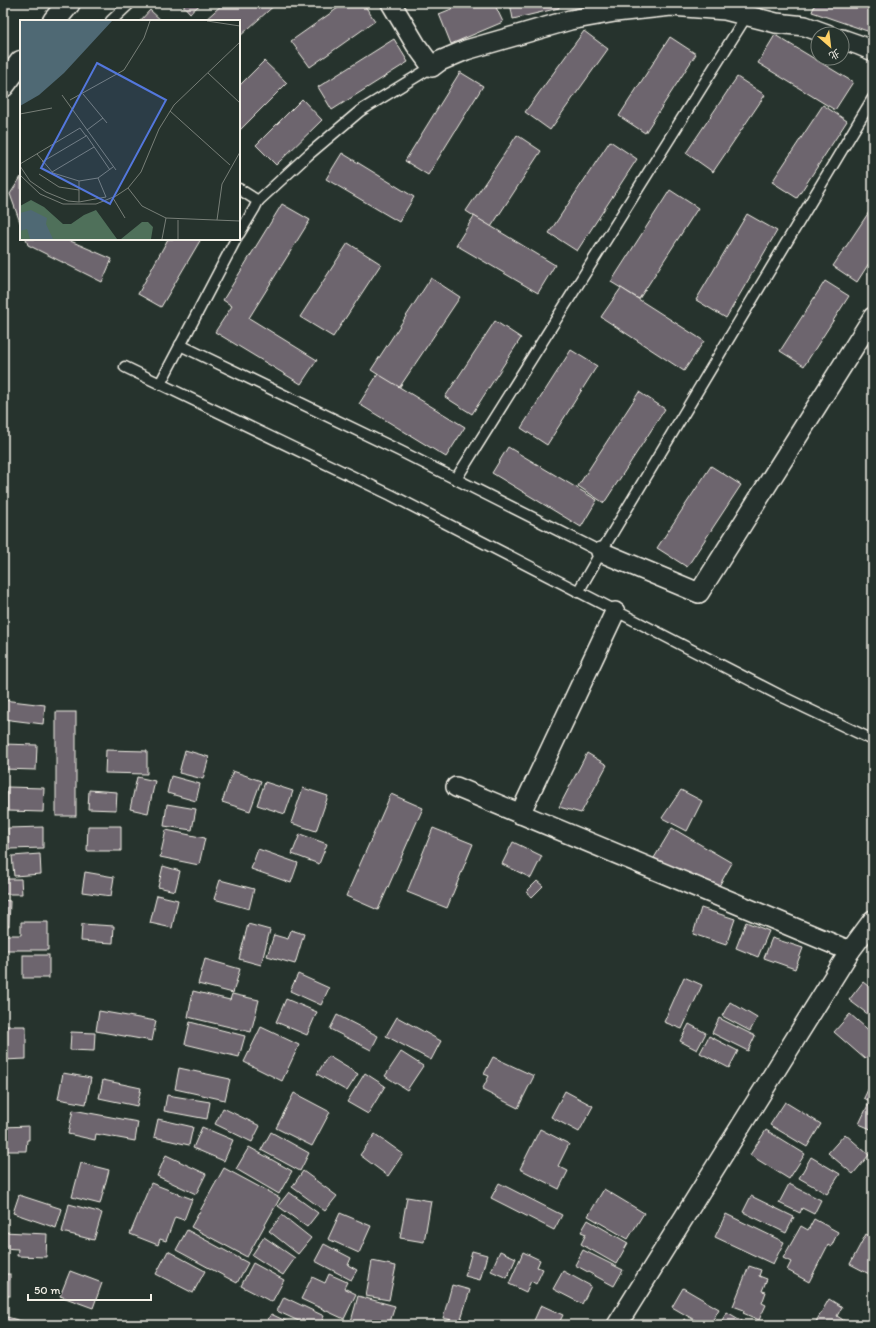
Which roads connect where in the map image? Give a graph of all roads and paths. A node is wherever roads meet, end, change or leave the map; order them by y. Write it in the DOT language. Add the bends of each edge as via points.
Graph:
graph roads {
  1 [pos="70,3"];
  2 [pos="130,3"];
  3 [pos="391,3"];
  4 [pos="747,15"];
  5 [pos="55,20"];
  6 [pos="112,20"];
  7 [pos="810,28"];
  8 [pos="850,42"];
  9 [pos="873,51"];
  10 [pos="20,63"];
  11 [pos="432,67"];
  12 [pos="5,80"];
  13 [pos="873,98"];
  14 [pos="240,190"];
  15 [pos="258,201"];
  16 [pos="240,232"];
  17 [pos="235,240"];
  18 [pos="873,317"];
  19 [pos="180,345"];
  20 [pos="125,367"];
  21 [pos="160,384"];
  22 [pos="456,479"];
  23 [pos="601,552"];
  24 [pos="578,592"];
  25 [pos="615,612"];
  26 [pos="873,740"];
  27 [pos="456,787"];
  28 [pos="520,814"];
  29 [pos="873,920"];
  30 [pos="850,951"];
  31 [pos="617,1325"];
  1 -- 5 [label="street"];
  2 -- 6 [label="lane"];
  3 -- 11 [label="street" via="416,46"];
  4 -- 7 [label="street" via="776,23"];
  4 -- 11 [label="street" via="725,10 670,6 615,12 570,20 473,48 440,61"];
  4 -- 22 [label="lane"];
  8 -- 9 [label="street"];
  10 -- 12 [label="street"];
  11 -- 15 [label="lane" via="360,111"];
  13 -- 23 [label="lane"];
  14 -- 15 [label="lane"];
  15 -- 16 [label="lane"];
  17 -- 19 [label="lane"];
  18 -- 23 [label="street" via="699,593"];
  19 -- 21 [label="lane"];
  19 -- 22 [label="lane"];
  20 -- 21 [label="lane"];
  21 -- 24 [label="lane" via="391,495"];
  22 -- 23 [label="lane"];
  23 -- 24 [label="lane"];
  24 -- 25 [label="lane"];
  25 -- 26 [label="lane"];
  25 -- 28 [label="street"];
  27 -- 28 [label="street"];
  28 -- 30 [label="street"];
  29 -- 30 [label="street"];
  30 -- 31 [label="street"];
}
